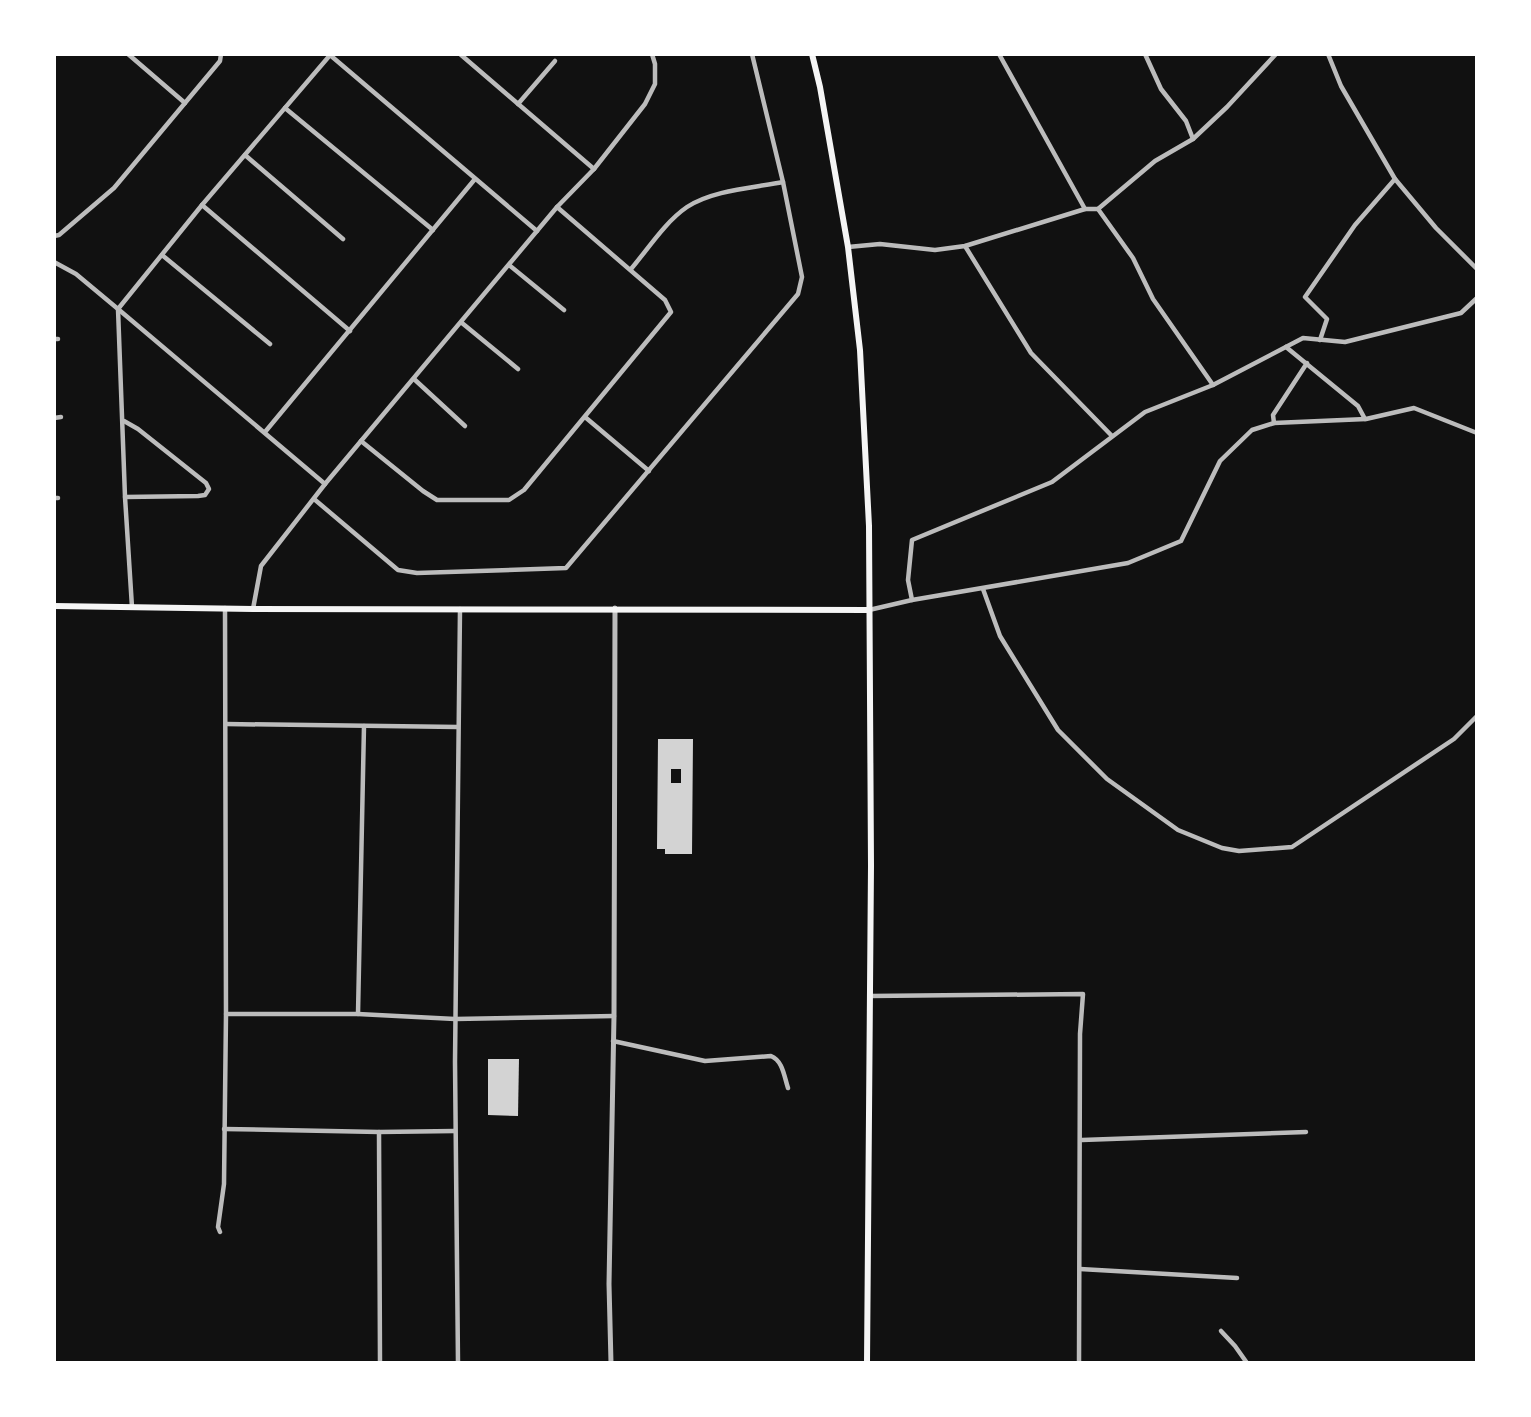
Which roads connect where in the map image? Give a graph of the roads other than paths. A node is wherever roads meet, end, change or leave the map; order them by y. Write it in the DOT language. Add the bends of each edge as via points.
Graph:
graph roads {
  1 [pos="128,54"];
  2 [pos="221,54"];
  3 [pos="460,54"];
  4 [pos="652,54"];
  5 [pos="752,54"];
  6 [pos="811,54"];
  7 [pos="999,54"];
  8 [pos="1145,54"];
  9 [pos="1276,54"];
  10 [pos="1328,54"];
  11 [pos="330,55"];
  12 [pos="555,61"];
  13 [pos="185,103"];
  14 [pos="518,104"];
  15 [pos="285,107"];
  16 [pos="1193,139"];
  17 [pos="245,155"];
  18 [pos="594,169"];
  19 [pos="475,179"];
  20 [pos="1395,179"];
  21 [pos="783,183"];
  22 [pos="202,205"];
  23 [pos="557,207"];
  24 [pos="1085,208"];
  25 [pos="1098,209"];
  26 [pos="433,230"];
  27 [pos="537,231"];
  28 [pos="54,236"];
  29 [pos="343,239"];
  30 [pos="965,246"];
  31 [pos="848,247"];
  32 [pos="162,255"];
  33 [pos="54,262"];
  34 [pos="509,265"];
  35 [pos="631,269"];
  36 [pos="1477,269"];
  37 [pos="1477,298"];
  38 [pos="118,309"];
  39 [pos="564,310"];
  40 [pos="462,323"];
  41 [pos="350,331"];
  42 [pos="1320,340"];
  43 [pos="270,344"];
  44 [pos="1286,347"];
  45 [pos="1307,363"];
  46 [pos="518,369"];
  47 [pos="414,379"];
  48 [pos="1213,385"];
  49 [pos="585,417"];
  50 [pos="1366,419"];
  51 [pos="124,421"];
  52 [pos="1274,423"];
  53 [pos="465,426"];
  54 [pos="265,432"];
  55 [pos="1477,433"];
  56 [pos="1112,436"];
  57 [pos="361,441"];
  58 [pos="649,471"];
  59 [pos="325,484"];
  60 [pos="125,497"];
  61 [pos="314,499"];
  62 [pos="983,589"];
  63 [pos="912,600"];
  64 [pos="54,606"];
  65 [pos="132,607"];
  66 [pos="225,608"];
  67 [pos="460,608"];
  68 [pos="615,608"];
  69 [pos="253,609"];
  70 [pos="869,610"];
  71 [pos="1477,716"];
  72 [pos="226,724"];
  73 [pos="363,726"];
  74 [pos="458,727"];
  75 [pos="870,996"];
  76 [pos="226,1014"];
  77 [pos="358,1014"];
  78 [pos="614,1016"];
  79 [pos="456,1019"];
  80 [pos="614,1041"];
  81 [pos="788,1087"];
  82 [pos="224,1129"];
  83 [pos="456,1131"];
  84 [pos="379,1132"];
  85 [pos="1306,1132"];
  86 [pos="1082,1140"];
  87 [pos="220,1232"];
  88 [pos="1080,1269"];
  89 [pos="1237,1278"];
  90 [pos="1221,1331"];
  91 [pos="380,1363"];
  92 [pos="458,1363"];
  93 [pos="611,1363"];
  94 [pos="866,1363"];
  95 [pos="1079,1363"];
  96 [pos="1247,1363"];
  1 -- 13 [label="street"];
  2 -- 13 [label="street"];
  3 -- 14 [label="street"];
  4 -- 18 [label="street" via="655,84 645,104"];
  5 -- 21 [label="street"];
  6 -- 31 [label="main road"];
  7 -- 24 [label="street"];
  8 -- 16 [label="street"];
  9 -- 16 [label="street"];
  10 -- 20 [label="street" via="1341,86"];
  11 -- 15 [label="street"];
  11 -- 19 [label="street"];
  12 -- 14 [label="street"];
  13 -- 28 [label="street" via="114,188"];
  14 -- 18 [label="street"];
  15 -- 17 [label="street"];
  15 -- 26 [label="street"];
  16 -- 25 [label="street" via="1154,161"];
  17 -- 22 [label="street"];
  17 -- 29 [label="street"];
  18 -- 23 [label="street"];
  19 -- 26 [label="street"];
  19 -- 27 [label="street"];
  20 -- 36 [label="street"];
  20 -- 42 [label="street" via="1355,225 1305,297 1328,318"];
  21 -- 35 [label="street" via="715,196 689,206"];
  21 -- 58 [label="street" via="802,277 798,294"];
  22 -- 32 [label="street"];
  22 -- 41 [label="street"];
  23 -- 27 [label="street"];
  23 -- 35 [label="street"];
  24 -- 25 [label="street"];
  24 -- 30 [label="street"];
  25 -- 48 [label="street"];
  26 -- 41 [label="street"];
  27 -- 34 [label="street"];
  30 -- 31 [label="street" via="935,250 880,244"];
  30 -- 56 [label="street" via="1031,354"];
  31 -- 70 [label="main road" via="861,363"];
  32 -- 38 [label="street"];
  32 -- 43 [label="street"];
  33 -- 38 [label="street"];
  34 -- 39 [label="street"];
  34 -- 40 [label="street"];
  35 -- 49 [label="street" via="665,300 671,312"];
  37 -- 42 [label="street" via="1461,313 1345,342"];
  38 -- 51 [label="street"];
  38 -- 54 [label="street"];
  40 -- 46 [label="street"];
  40 -- 47 [label="street"];
  41 -- 54 [label="street"];
  42 -- 44 [label="street" via="1303,338"];
  44 -- 45 [label="street"];
  44 -- 48 [label="street"];
  45 -- 50 [label="street" via="1358,406"];
  45 -- 52 [label="street" via="1273,415"];
  47 -- 53 [label="street"];
  47 -- 57 [label="street"];
  48 -- 56 [label="street" via="1144,411"];
  49 -- 57 [label="street" via="524,490 509,500 437,499"];
  49 -- 58 [label="street"];
  50 -- 52 [label="street"];
  50 -- 55 [label="street" via="1414,408"];
  51 -- 60 [label="street"];
  51 -- 60 [label="street" via="209,489 198,496"];
  52 -- 62 [label="street" via="1252,430 1220,461 1181,541 1128,563"];
  54 -- 59 [label="street"];
  56 -- 63 [label="street" via="1052,482 912,540 908,580"];
  57 -- 59 [label="street"];
  58 -- 61 [label="street" via="566,568 417,573 398,569"];
  59 -- 61 [label="street"];
  60 -- 65 [label="street"];
  61 -- 69 [label="street" via="261,566"];
  62 -- 63 [label="street"];
  62 -- 71 [label="street" via="1000,636 1058,730 1117,787 1178,830 1222,848 1292,847 1454,740"];
  63 -- 70 [label="street"];
  64 -- 65 [label="main road"];
  65 -- 66 [label="main road"];
  66 -- 69 [label="main road"];
  66 -- 72 [label="street"];
  67 -- 68 [label="main road"];
  67 -- 69 [label="main road"];
  67 -- 74 [label="street"];
  68 -- 70 [label="main road"];
  68 -- 78 [label="street"];
  70 -- 75 [label="main road"];
  72 -- 73 [label="street"];
  72 -- 76 [label="street"];
  73 -- 74 [label="street"];
  73 -- 77 [label="street"];
  74 -- 79 [label="street"];
  75 -- 86 [label="street" via="1083,994"];
  75 -- 94 [label="main road"];
  76 -- 77 [label="street"];
  76 -- 82 [label="street"];
  77 -- 79 [label="street"];
  78 -- 79 [label="street"];
  78 -- 80 [label="street"];
  79 -- 83 [label="street"];
  80 -- 81 [label="street" via="705,1060 771,1056 781,1066"];
  80 -- 93 [label="street"];
  82 -- 84 [label="street"];
  82 -- 87 [label="street"];
  83 -- 84 [label="street"];
  83 -- 92 [label="street"];
  84 -- 91 [label="street"];
  85 -- 86 [label="street"];
  86 -- 88 [label="street"];
  88 -- 89 [label="street"];
  88 -- 95 [label="street"];
  90 -- 96 [label="street"];
}
